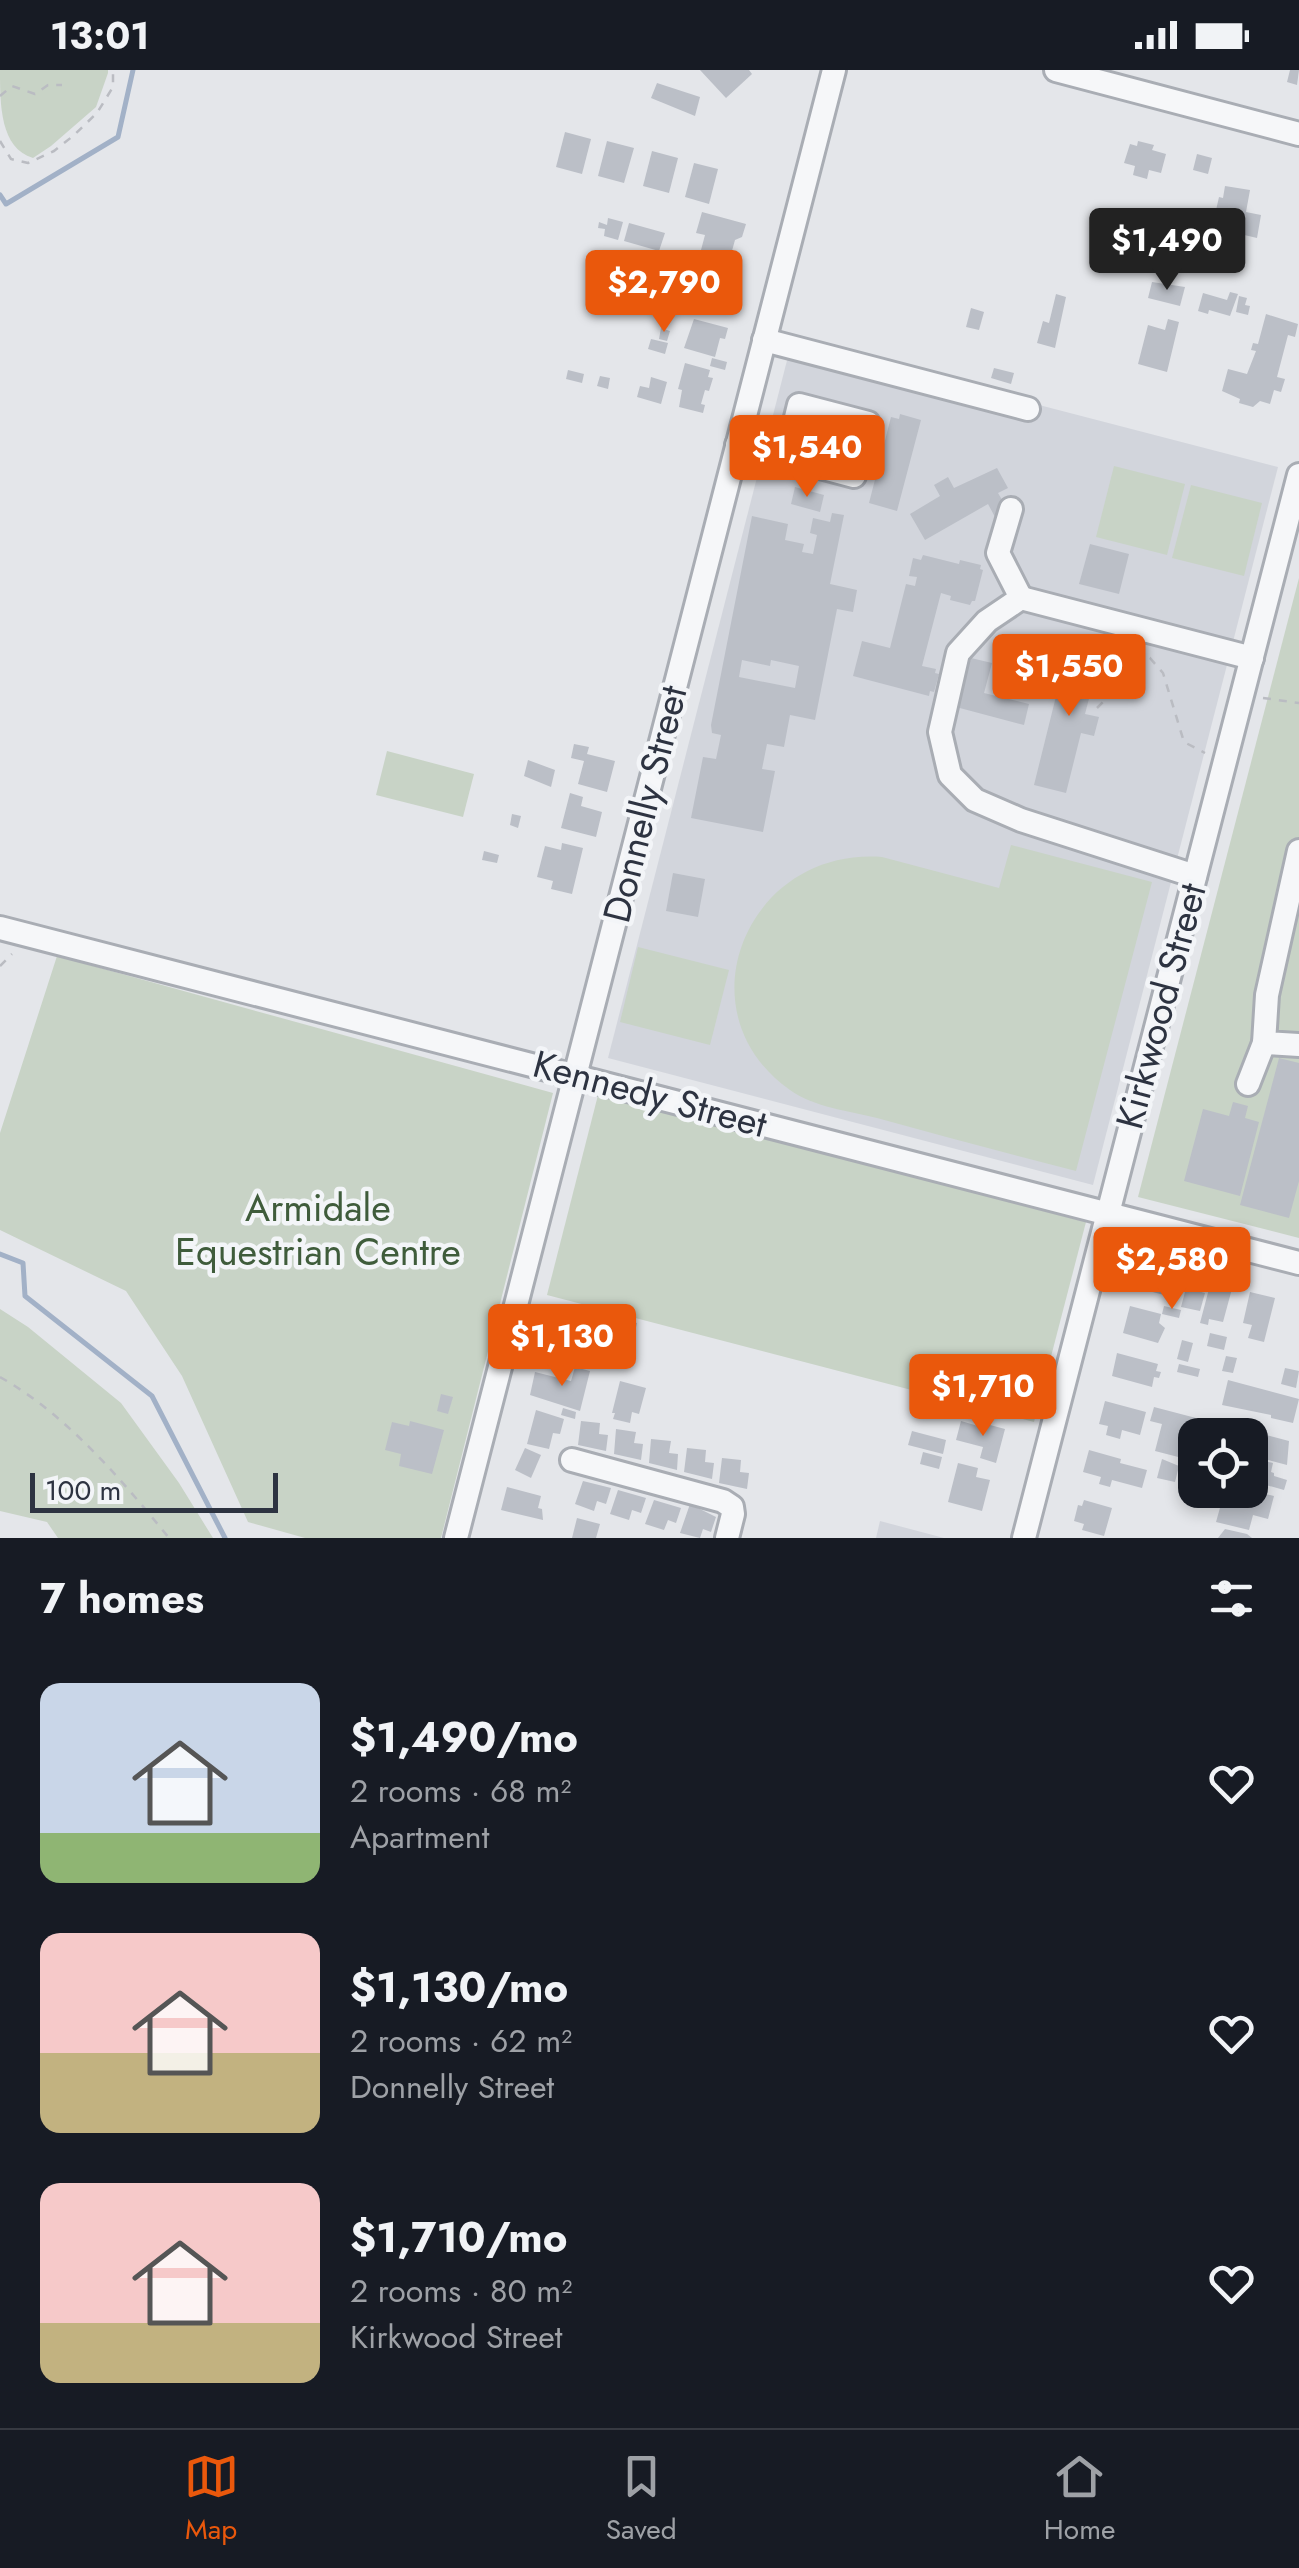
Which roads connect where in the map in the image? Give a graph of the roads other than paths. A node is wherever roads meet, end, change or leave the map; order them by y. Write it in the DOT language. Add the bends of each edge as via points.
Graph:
graph roads {
  1 [pos="834,70"];
  2 [pos="1056,70"];
  3 [pos="1299,134"];
  4 [pos="764,340"];
  5 [pos="1028,409"];
  6 [pos="737,445"];
  7 [pos="786,458"];
  8 [pos="1299,474"];
  9 [pos="1011,509"];
  10 [pos="1021,598"];
  11 [pos="1252,658"];
  12 [pos="1299,851"];
  13 [pos="1195,876"];
  14 [pos="0,928"];
  15 [pos="1264,1043"];
  16 [pos="1299,1045"];
  17 [pos="575,1074"];
  18 [pos="1248,1084"];
  19 [pos="1108,1214"];
  20 [pos="1299,1263"];
  21 [pos="572,1460"];
  22 [pos="456,1538"];
  23 [pos="727,1538"];
  24 [pos="1024,1538"];
  1 -- 4 [label="street, Donnelly Street"];
  2 -- 3 [label="street"];
  4 -- 5 [label="street"];
  4 -- 6 [label="street, Donnelly Street"];
  6 -- 7 [label="street"];
  6 -- 17 [label="street, Donnelly Street"];
  8 -- 11 [label="street, Kirkwood Street"];
  9 -- 10 [label="street" via="998,553"];
  10 -- 11 [label="street"];
  10 -- 13 [label="street" via="986,621 958,654 940,732 950,775 976,800 1020,820"];
  11 -- 13 [label="street, Kirkwood Street"];
  12 -- 15 [label="street"];
  13 -- 19 [label="street, Kirkwood Street"];
  14 -- 17 [label="street, Kennedy Street"];
  15 -- 16 [label="street"];
  15 -- 18 [label="street"];
  17 -- 19 [label="street, Kennedy Street"];
  17 -- 22 [label="street, Donnelly Street"];
  19 -- 20 [label="street, Kennedy Street"];
  19 -- 24 [label="street, Kirkwood Street"];
  21 -- 23 [label="street" via="723,1502 733,1514"];
}
